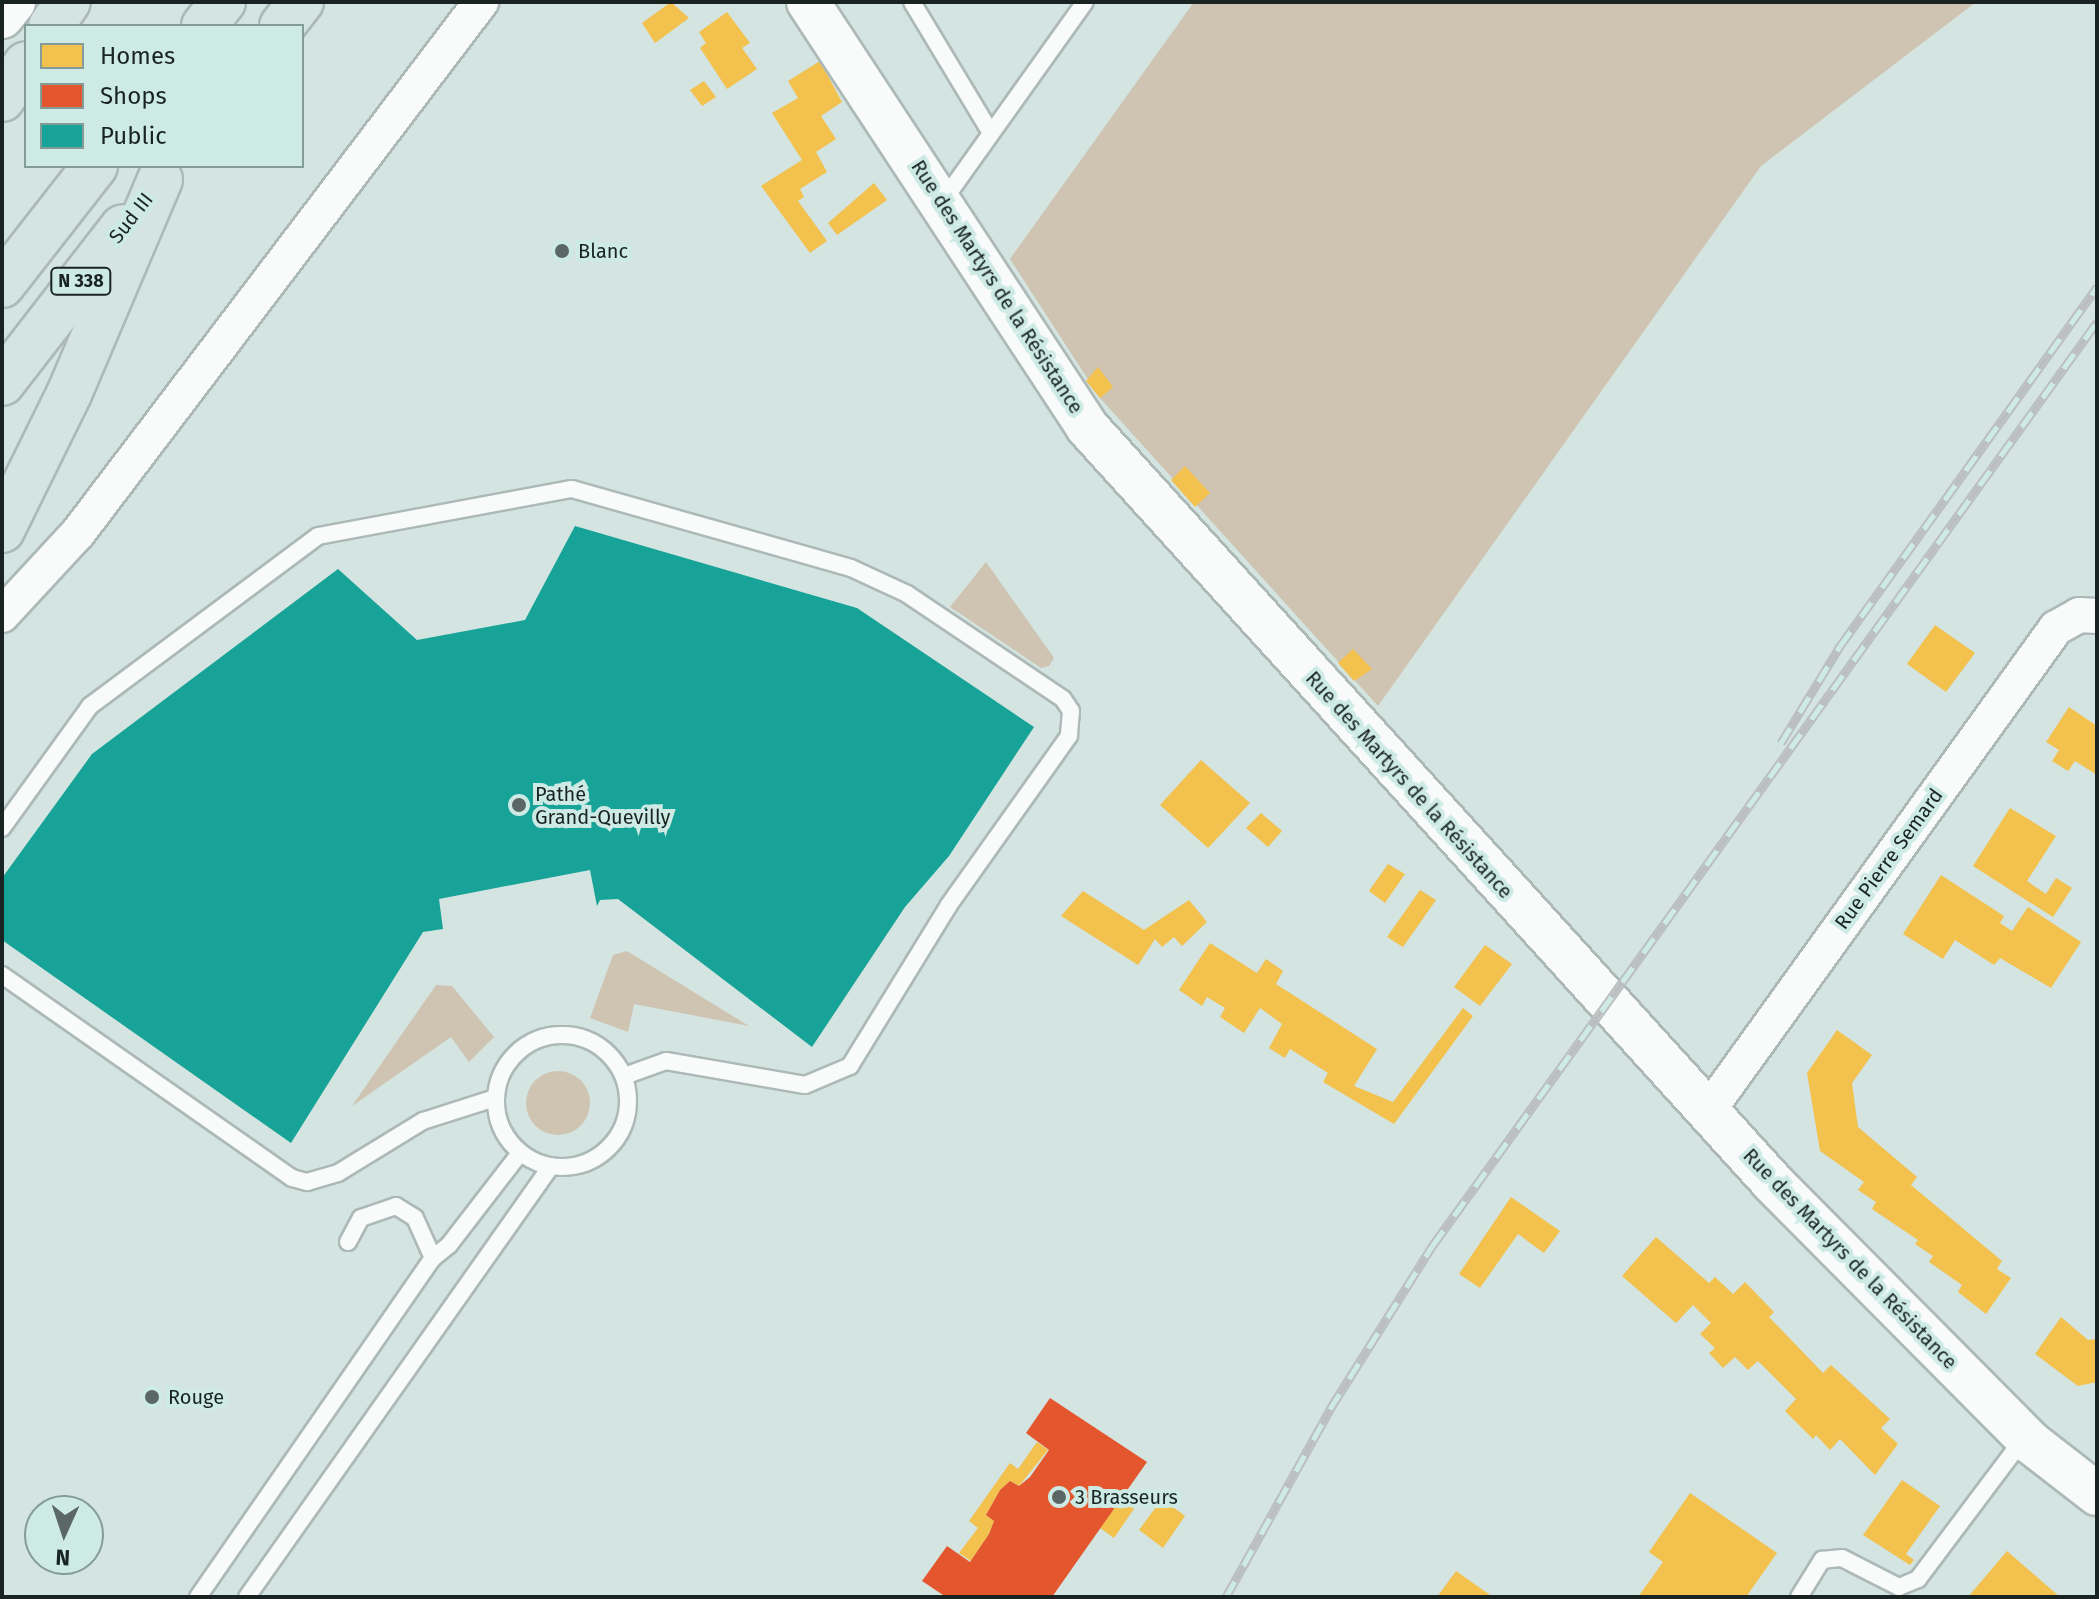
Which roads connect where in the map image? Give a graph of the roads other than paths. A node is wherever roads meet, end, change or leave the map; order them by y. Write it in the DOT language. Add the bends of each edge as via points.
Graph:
graph roads {
  1 [pos="14,2"];
  2 [pos="68,2"];
  3 [pos="223,2"];
  4 [pos="301,2"];
  5 [pos="481,2"];
  6 [pos="808,2"];
  7 [pos="912,2"];
  8 [pos="1085,2"];
  9 [pos="2,17"];
  10 [pos="52,24"];
  11 [pos="206,24"];
  12 [pos="284,24"];
  13 [pos="24,67"];
  14 [pos="2,99"];
  15 [pos="991,133"];
  16 [pos="93,168"];
  17 [pos="166,173"];
  18 [pos="943,201"];
  19 [pos="2,285"];
  20 [pos="2,383"];
  21 [pos="2,530"];
  22 [pos="2,615"];
  23 [pos="2088,616"];
  24 [pos="2,828"];
  25 [pos="2,975"];
  26 [pos="624,1076"];
  27 [pos="495,1098"];
  28 [pos="1708,1111"];
  29 [pos="520,1153"];
  30 [pos="551,1166"];
  31 [pos="348,1242"];
  32 [pos="433,1258"];
  33 [pos="2025,1437"];
  34 [pos="2097,1494"];
  35 [pos="198,1597"];
  36 [pos="247,1597"];
  37 [pos="1799,1597"];
  1 -- 9 [label="street"];
  2 -- 10 [label="highway"];
  3 -- 11 [label="highway"];
  4 -- 12 [label="highway"];
  5 -- 22 [label="street" via="78,533"];
  6 -- 18 [label="street, Rue des Martyrs de la Résistance"];
  7 -- 15 [label="lane"];
  8 -- 15 [label="lane"];
  13 -- 14 [label="highway"];
  15 -- 18 [label="lane"];
  16 -- 19 [label="highway, N 338"];
  17 -- 20 [label="highway, Sud III / N 338"];
  17 -- 21 [label="highway" via="69,394"];
  18 -- 28 [label="street, Rue des Martyrs de la Résistance" via="1088,428"];
  23 -- 28 [label="street, Rue Pierre Semard" via="2056,628"];
  24 -- 26 [label="lane" via="90,706 318,536 572,489 851,568 907,594 1063,699 1072,724 1069,736 896,985 850,1066 805,1085 666,1061"];
  25 -- 27 [label="lane" via="292,1178 307,1182 338,1173 423,1121"];
  26 -- 27 [label="lane" via="595,1042 551,1035 511,1057"];
  26 -- 30 [label="lane" via="629,1095 620,1134 591,1161"];
  27 -- 29 [label="lane" via="505,1137"];
  28 -- 33 [label="street, Rue des Martyrs de la Résistance"];
  29 -- 30 [label="lane"];
  29 -- 32 [label="lane" via="449,1245"];
  30 -- 36 [label="lane"];
  31 -- 32 [label="lane" via="361,1218 396,1206 415,1218"];
  32 -- 35 [label="lane"];
  33 -- 34 [label="street, Rue des Martyrs de la Résistance"];
  33 -- 37 [label="lane" via="1918,1579 1899,1587 1842,1558 1822,1560"];
}
